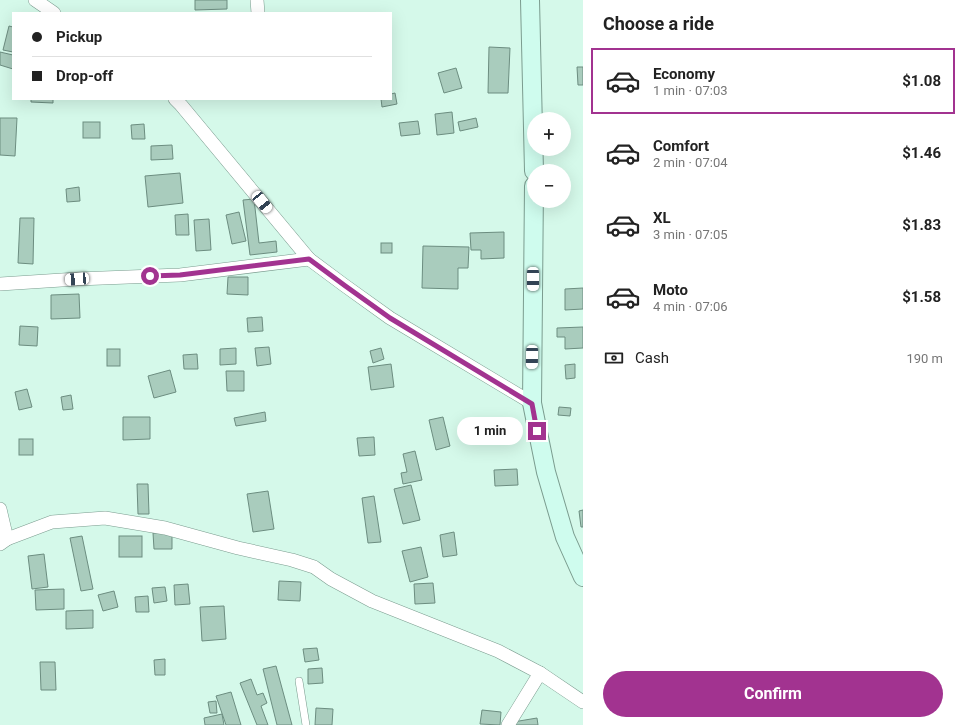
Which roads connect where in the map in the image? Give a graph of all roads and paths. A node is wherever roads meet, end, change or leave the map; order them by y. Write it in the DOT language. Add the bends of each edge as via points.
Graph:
graph roads {
  1 [pos="34,0"];
  2 [pos="52,0"];
  3 [pos="257,0"];
  4 [pos="530,0"];
  5 [pos="52,12"];
  6 [pos="54,12"];
  7 [pos="258,12"];
  8 [pos="175,100"];
  9 [pos="534,164"];
  10 [pos="534,208"];
  11 [pos="309,259"];
  12 [pos="0,284"];
  13 [pos="532,404"];
  14 [pos="0,509"];
  15 [pos="4,542"];
  16 [pos="583,577"];
  17 [pos="540,673"];
  18 [pos="299,681"];
  19 [pos="583,702"];
  20 [pos="306,725"];
  21 [pos="508,725"];
  1 -- 5 [label="street"];
  2 -- 6 [label="street"];
  3 -- 7 [label="street"];
  4 -- 9 [label="main road"];
  8 -- 11 [label="street"];
  10 -- 13 [label="main road"];
  11 -- 12 [label="street" via="180,275"];
  11 -- 13 [label="street" via="390,318"];
  13 -- 16 [label="main road" via="546,472 560,522"];
  14 -- 15 [label="street"];
  15 -- 17 [label="street" via="52,522 105,518 165,528 314,567 372,601 498,651"];
  17 -- 19 [label="street"];
  17 -- 21 [label="street"];
  18 -- 20 [label="lane"];
}
